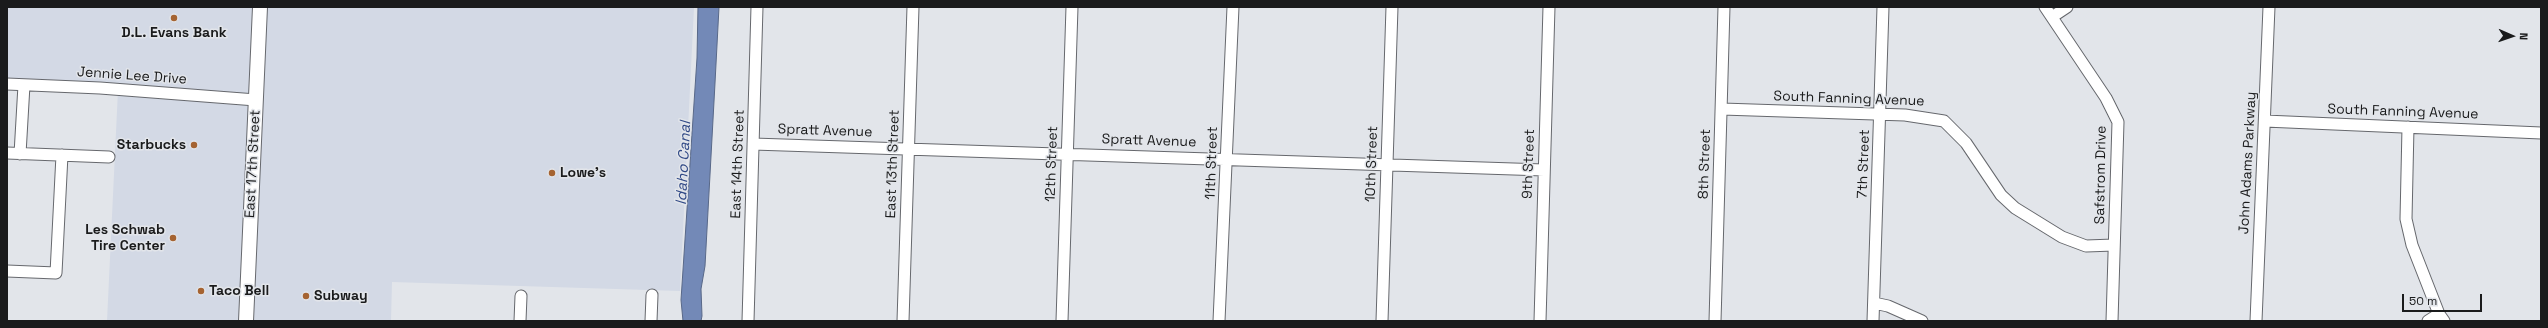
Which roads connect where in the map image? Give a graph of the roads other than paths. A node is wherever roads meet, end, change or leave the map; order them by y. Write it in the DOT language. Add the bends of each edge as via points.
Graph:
graph roads {
  1 [pos="260,7"];
  2 [pos="757,7"];
  3 [pos="913,7"];
  4 [pos="1072,7"];
  5 [pos="1233,7"];
  6 [pos="1392,7"];
  7 [pos="1549,7"];
  8 [pos="1724,7"];
  9 [pos="1883,7"];
  10 [pos="2045,7"];
  11 [pos="2067,7"];
  12 [pos="2269,7"];
  13 [pos="2052,17"];
  14 [pos="7,84"];
  15 [pos="24,85"];
  16 [pos="256,100"];
  17 [pos="1722,109"];
  18 [pos="1880,115"];
  19 [pos="2264,121"];
  20 [pos="2408,127"];
  21 [pos="2541,133"];
  22 [pos="753,144"];
  23 [pos="909,149"];
  24 [pos="7,153"];
  25 [pos="20,154"];
  26 [pos="1067,154"];
  27 [pos="62,155"];
  28 [pos="109,157"];
  29 [pos="1228,159"];
  30 [pos="1387,166"];
  31 [pos="1544,170"];
  32 [pos="2114,245"];
  33 [pos="7,271"];
  34 [pos="652,295"];
  35 [pos="521,296"];
  36 [pos="1874,303"];
  37 [pos="2442,318"];
  38 [pos="246,321"];
  39 [pos="520,321"];
  40 [pos="651,321"];
  41 [pos="748,321"];
  42 [pos="903,321"];
  43 [pos="1062,321"];
  44 [pos="1219,321"];
  45 [pos="1382,321"];
  46 [pos="1540,321"];
  47 [pos="1715,321"];
  48 [pos="1873,321"];
  49 [pos="1922,321"];
  50 [pos="2112,321"];
  51 [pos="2256,321"];
  52 [pos="2428,321"];
  1 -- 16 [label="main road, East 17th Street"];
  2 -- 22 [label="street, East 14th Street"];
  3 -- 23 [label="street, East 13th Street"];
  4 -- 26 [label="street, 12th Street"];
  5 -- 29 [label="street, 11th Street"];
  6 -- 30 [label="street, 10th Street"];
  7 -- 31 [label="street, 9th Street"];
  8 -- 17 [label="street, 8th Street"];
  9 -- 18 [label="street, 7th Street"];
  10 -- 13 [label="street, Safstrom Drive"];
  11 -- 13 [label="street"];
  12 -- 19 [label="street, John Adams Parkway"];
  13 -- 32 [label="street, Safstrom Drive" via="2106,98 2118,122"];
  14 -- 15 [label="street, Jennie Lee Drive"];
  15 -- 16 [label="street, Jennie Lee Drive"];
  15 -- 25 [label="street"];
  16 -- 38 [label="main road, East 17th Street"];
  17 -- 18 [label="street, South Fanning Avenue"];
  17 -- 47 [label="street, 8th Street"];
  18 -- 32 [label="street, South Fanning Avenue" via="1935,118 1944,121 1966,143 2001,196 2015,208 2062,237 2086,246"];
  18 -- 36 [label="street, 7th Street"];
  19 -- 20 [label="street, South Fanning Avenue"];
  19 -- 51 [label="street, John Adams Parkway"];
  20 -- 21 [label="street, South Fanning Avenue"];
  20 -- 37 [label="street" via="2406,219 2412,245"];
  22 -- 23 [label="street, Spratt Avenue"];
  22 -- 41 [label="street, East 14th Street"];
  23 -- 26 [label="street, Spratt Avenue"];
  23 -- 42 [label="street, East 13th Street"];
  24 -- 25 [label="street"];
  25 -- 27 [label="street"];
  26 -- 29 [label="street, Spratt Avenue"];
  26 -- 43 [label="street, 12th Street"];
  27 -- 28 [label="street"];
  27 -- 33 [label="street" via="56,273"];
  29 -- 30 [label="street, Spratt Avenue"];
  29 -- 44 [label="street, 11th Street"];
  30 -- 31 [label="street, Spratt Avenue"];
  30 -- 45 [label="street, 10th Street"];
  31 -- 46 [label="street, 9th Street"];
  32 -- 50 [label="street, Safstrom Drive"];
  34 -- 40 [label="street"];
  35 -- 39 [label="street"];
  36 -- 48 [label="street, 7th Street"];
  36 -- 49 [label="street" via="1888,306"];
  37 -- 52 [label="street"];
}
